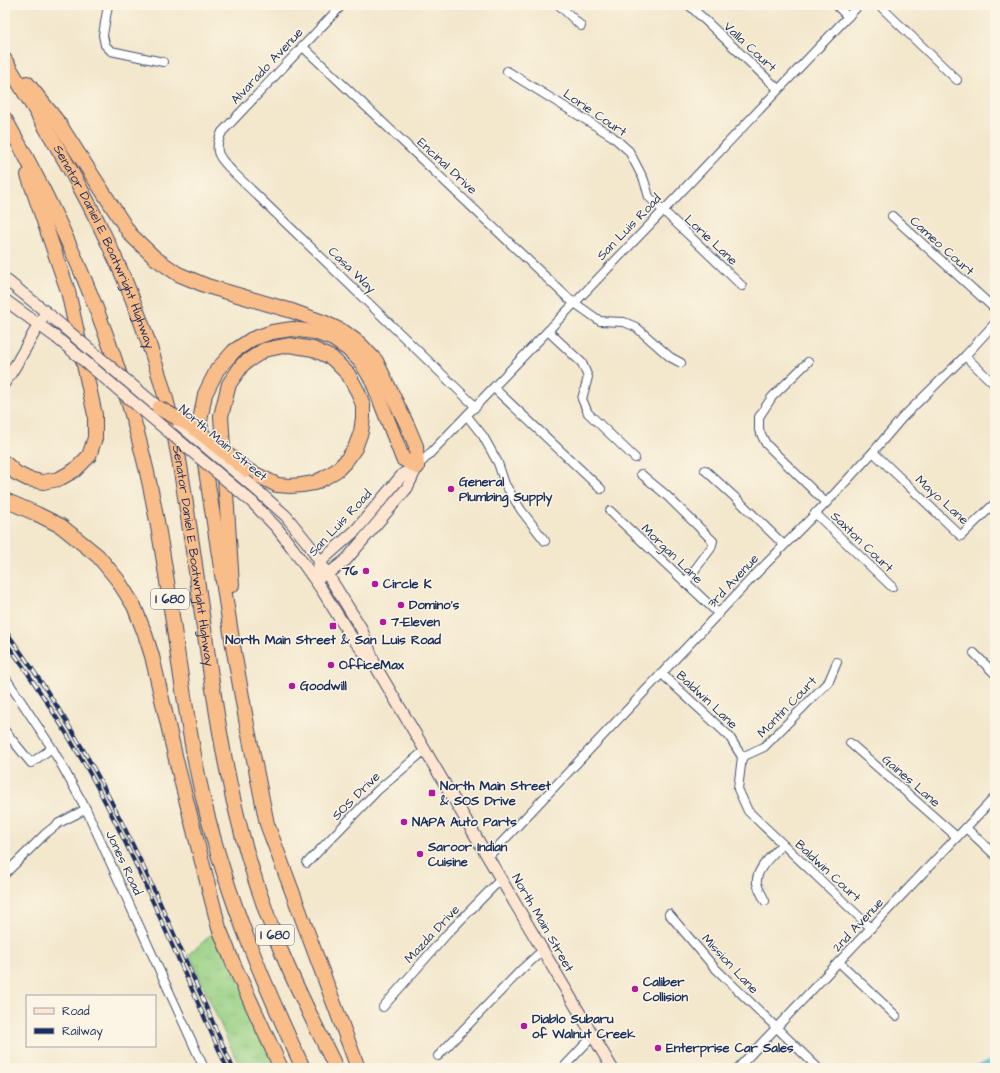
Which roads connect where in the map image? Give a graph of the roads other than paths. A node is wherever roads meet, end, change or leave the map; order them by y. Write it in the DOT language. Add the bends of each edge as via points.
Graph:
graph roads {
  1 [pos="108,5"];
  2 [pos="342,5"];
  3 [pos="559,5"];
  4 [pos="689,5"];
  5 [pos="836,5"];
  6 [pos="859,5"];
  7 [pos="879,5"];
  8 [pos="848,16"];
  9 [pos="581,26"];
  10 [pos="302,46"];
  11 [pos="5,55"];
  12 [pos="5,60"];
  13 [pos="163,62"];
  14 [pos="507,71"];
  15 [pos="957,80"];
  16 [pos="778,89"];
  17 [pos="5,119"];
  18 [pos="15,137"];
  19 [pos="217,148"];
  20 [pos="663,211"];
  21 [pos="892,216"];
  22 [pos="5,279"];
  23 [pos="742,286"];
  24 [pos="5,300"];
  25 [pos="575,303"];
  26 [pos="995,309"];
  27 [pos="50,316"];
  28 [pos="995,323"];
  29 [pos="39,324"];
  30 [pos="548,331"];
  31 [pos="965,356"];
  32 [pos="808,362"];
  33 [pos="681,363"];
  34 [pos="5,382"];
  35 [pos="995,385"];
  36 [pos="494,388"];
  37 [pos="476,407"];
  38 [pos="159,408"];
  39 [pos="467,416"];
  40 [pos="874,452"];
  41 [pos="634,458"];
  42 [pos="5,463"];
  43 [pos="417,467"];
  44 [pos="705,470"];
  45 [pos="641,474"];
  46 [pos="601,489"];
  47 [pos="5,500"];
  48 [pos="826,503"];
  49 [pos="995,503"];
  50 [pos="610,511"];
  51 [pos="815,513"];
  52 [pos="545,541"];
  53 [pos="784,545"];
  54 [pos="320,562"];
  55 [pos="328,574"];
  56 [pos="313,578"];
  57 [pos="685,583"];
  58 [pos="892,587"];
  59 [pos="719,614"];
  60 [pos="233,646"];
  61 [pos="974,653"];
  62 [pos="837,662"];
  63 [pos="376,667"];
  64 [pos="662,674"];
  65 [pos="995,674"];
  66 [pos="5,677"];
  67 [pos="5,731"];
  68 [pos="850,743"];
  69 [pos="52,748"];
  70 [pos="425,750"];
  71 [pos="742,756"];
  72 [pos="995,797"];
  73 [pos="86,809"];
  74 [pos="966,828"];
  75 [pos="957,837"];
  76 [pos="782,844"];
  77 [pos="995,855"];
  78 [pos="488,857"];
  79 [pos="307,863"];
  80 [pos="5,874"];
  81 [pos="501,879"];
  82 [pos="765,901"];
  83 [pos="669,914"];
  84 [pos="871,928"];
  85 [pos="543,950"];
  86 [pos="839,962"];
  87 [pos="383,1007"];
  88 [pos="896,1016"];
  89 [pos="776,1029"];
  90 [pos="594,1036"];
  91 [pos="438,1056"];
  92 [pos="204,1068"];
  93 [pos="281,1068"];
  94 [pos="303,1068"];
  95 [pos="336,1068"];
  96 [pos="358,1068"];
  97 [pos="563,1068"];
  98 [pos="612,1068"];
  99 [pos="738,1068"];
  100 [pos="818,1068"];
  1 -- 13 [label="street" via="104,45 112,51"];
  2 -- 10 [label="street, Alvarado Avenue"];
  3 -- 9 [label="street"];
  4 -- 16 [label="street, Valla Court"];
  5 -- 8 [label="street"];
  6 -- 8 [label="street, San Luis Road"];
  7 -- 15 [label="street"];
  8 -- 16 [label="street, San Luis Road"];
  10 -- 19 [label="street, Alvarado Avenue" via="222,132 217,141"];
  10 -- 25 [label="street, Encinal Drive"];
  11 -- 43 [label="highway" via="58,122 130,234 155,258 178,274 207,286 323,322 344,332 360,344 376,361 408,427 416,446"];
  12 -- 95 [label="highway, Senator Daniel E Boatwright Highway / I 680" via="100,226 128,288 150,347 177,450 219,728 241,831 278,945"];
  14 -- 20 [label="street, Lorie Court" via="612,136 629,151 644,180 648,197"];
  16 -- 20 [label="street, San Luis Road"];
  17 -- 18 [label="highway, I 680"];
  18 -- 42 [label="highway" via="68,291 95,415 95,438 89,456 75,470 59,479 43,482 28,479"];
  18 -- 94 [label="highway, I 680" via="72,248 120,376 137,431 154,503 189,726 213,836 231,896 255,961"];
  19 -- 37 [label="street, Casa Way" via="223,161 234,173"];
  20 -- 23 [label="street, Lorie Lane"];
  20 -- 25 [label="street, San Luis Road"];
  21 -- 26 [label="street, Cameo Court"];
  22 -- 27 [label="main road, North Main Street"];
  24 -- 29 [label="main road, North Main Street"];
  25 -- 30 [label="street, San Luis Road"];
  25 -- 33 [label="street, Encinal Drive" via="600,321 624,322 636,327 670,357"];
  27 -- 29 [label="main road"];
  27 -- 38 [label="main road, North Main Street, bridge"];
  28 -- 31 [label="street, 3rd Avenue"];
  29 -- 34 [label="main road"];
  29 -- 56 [label="main road, North Main Street, bridge" via="252,502 280,532"];
  30 -- 36 [label="street, San Luis Road"];
  30 -- 41 [label="street" via="582,363 588,377 582,399 588,413"];
  31 -- 35 [label="street"];
  31 -- 40 [label="street, 3rd Avenue" via="902,418"];
  32 -- 48 [label="street" via="772,397 759,417 759,430 766,444"];
  36 -- 37 [label="street, San Luis Road"];
  36 -- 46 [label="street"];
  37 -- 39 [label="street, San Luis Road"];
  38 -- 54 [label="main road, North Main Street, bridge" via="286,516"];
  38 -- 60 [label="highway, bridge" via="193,427 246,470 278,485 290,486 314,483 337,470 346,461 362,432 363,405 348,374 332,358 314,349 288,345 264,350 244,364 229,384 221,416 234,611"];
  39 -- 43 [label="street, San Luis Road"];
  39 -- 52 [label="street" via="483,436 498,463 505,484 521,510"];
  40 -- 48 [label="street, 3rd Avenue"];
  40 -- 49 [label="street, Mayo Lane" via="961,536"];
  43 -- 54 [label="main road, San Luis Road" via="403,474 356,530"];
  43 -- 55 [label="main road, San Luis Road" via="407,488 346,560"];
  43 -- 60 [label="highway" via="404,459 365,368 348,349 333,339 314,332 292,329 252,339 234,351 217,370 205,394 200,420"];
  44 -- 53 [label="street"];
  45 -- 57 [label="street" via="712,541 711,548"];
  47 -- 93 [label="highway" via="61,526 98,556 134,606 152,656 219,928"];
  48 -- 51 [label="street, 3rd Avenue"];
  50 -- 57 [label="street, Morgan Lane"];
  51 -- 53 [label="street, 3rd Avenue"];
  51 -- 58 [label="street, Saxton Court"];
  53 -- 59 [label="street, 3rd Avenue"];
  54 -- 55 [label="main road, North Main Street"];
  54 -- 56 [label="main road, San Luis Road"];
  55 -- 56 [label="main road, San Luis Road"];
  55 -- 63 [label="main road, North Main Street" via="361,628"];
  56 -- 63 [label="main road, North Main Street" via="350,636"];
  57 -- 59 [label="street, Morgan Lane"];
  59 -- 64 [label="street, 3rd Avenue"];
  60 -- 96 [label="highway" via="267,824"];
  61 -- 65 [label="street"];
  62 -- 71 [label="street, Montin Court" via="829,681 764,747"];
  63 -- 70 [label="main road, North Main Street"];
  64 -- 71 [label="street, Baldwin Lane" via="729,736"];
  64 -- 78 [label="street, 3rd Avenue"];
  66 -- 69 [label="street, Jones Road"];
  67 -- 69 [label="street" via="31,763"];
  68 -- 75 [label="street, Gaines Lane"];
  69 -- 73 [label="street, Jones Road"];
  70 -- 78 [label="main road, North Main Street"];
  70 -- 79 [label="street, SOS Drive" via="378,790"];
  71 -- 76 [label="street" via="738,789 748,811"];
  72 -- 74 [label="street, 2nd Avenue"];
  73 -- 80 [label="street" via="59,823 45,834"];
  73 -- 92 [label="street, Jones Road"];
  74 -- 75 [label="street, 2nd Avenue"];
  74 -- 77 [label="street"];
  75 -- 84 [label="street, 2nd Avenue"];
  76 -- 82 [label="street, Baldwin Court" via="761,869 758,878 757,884"];
  76 -- 84 [label="street, Baldwin Court"];
  78 -- 81 [label="main road, North Main Street"];
  81 -- 85 [label="main road, North Main Street"];
  81 -- 87 [label="street, Mazda Drive" via="446,934"];
  83 -- 89 [label="street, Mission Lane" via="714,967"];
  84 -- 86 [label="street, 2nd Avenue"];
  85 -- 90 [label="main road, North Main Street"];
  85 -- 91 [label="street"];
  86 -- 88 [label="street"];
  86 -- 89 [label="street, 2nd Avenue"];
  89 -- 99 [label="street, 2nd Avenue"];
  89 -- 100 [label="street, Mission Lane"];
  90 -- 97 [label="street"];
  90 -- 98 [label="main road, North Main Street"];
}
